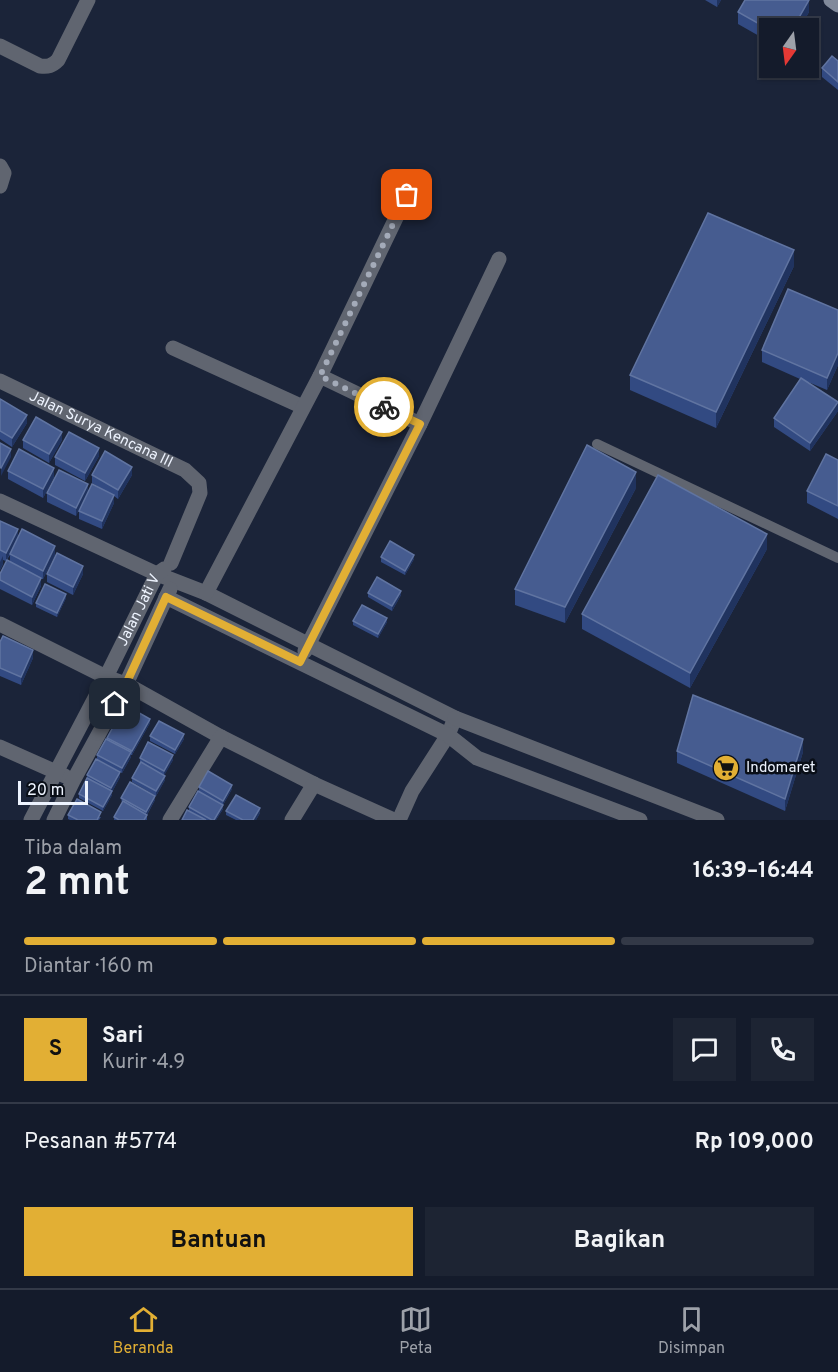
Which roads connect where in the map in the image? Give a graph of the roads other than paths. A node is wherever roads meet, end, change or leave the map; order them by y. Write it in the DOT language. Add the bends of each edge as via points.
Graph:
graph roads {
  1 [pos="88,0"];
  2 [pos="831,0"];
  3 [pos="838,5"];
  4 [pos="0,46"];
  5 [pos="0,166"];
  6 [pos="0,186"];
  7 [pos="407,195"];
  8 [pos="499,259"];
  9 [pos="172,348"];
  10 [pos="320,376"];
  11 [pos="0,381"];
  12 [pos="303,407"];
  13 [pos="420,424"];
  14 [pos="597,444"];
  15 [pos="0,501"];
  16 [pos="838,558"];
  17 [pos="171,563"];
  18 [pos="157,573"];
  19 [pos="174,580"];
  20 [pos="206,593"];
  21 [pos="166,597"];
  22 [pos="0,624"];
  23 [pos="308,643"];
  24 [pos="300,662"];
  25 [pos="106,677"];
  26 [pos="126,684"];
  27 [pos="455,718"];
  28 [pos="448,735"];
  29 [pos="221,737"];
  30 [pos="0,747"];
  31 [pos="56,772"];
  32 [pos="73,781"];
  33 [pos="314,784"];
  34 [pos="31,820"];
  35 [pos="54,820"];
  36 [pos="170,820"];
  37 [pos="292,820"];
  38 [pos="394,820"];
  39 [pos="399,820"];
  40 [pos="640,820"];
  41 [pos="717,820"];
  1 -- 4 [label="street" via="54,65 40,66"];
  2 -- 3 [label="street"];
  5 -- 6 [label="street" via="4,173"];
  7 -- 10 [label="street"];
  8 -- 13 [label="street"];
  9 -- 12 [label="street"];
  10 -- 12 [label="street"];
  10 -- 13 [label="street"];
  11 -- 17 [label="street, Jalan Surya Kencana III" via="184,470 199,483 200,493"];
  12 -- 20 [label="street"];
  13 -- 23 [label="street"];
  14 -- 16 [label="lane"];
  15 -- 18 [label="street"];
  17 -- 18 [label="street, Jalan Jati V"];
  17 -- 19 [label="street, Jalan Jati V"];
  18 -- 19 [label="street"];
  18 -- 25 [label="street, Jalan Jati V"];
  19 -- 20 [label="street"];
  19 -- 21 [label="street, Jalan Jati V"];
  20 -- 23 [label="street"];
  21 -- 24 [label="street"];
  21 -- 26 [label="street, Jalan Jati V"];
  22 -- 25 [label="street"];
  23 -- 24 [label="street"];
  23 -- 27 [label="street"];
  24 -- 28 [label="street"];
  25 -- 26 [label="street"];
  25 -- 31 [label="street, Jalan Jati V"];
  26 -- 29 [label="street"];
  26 -- 32 [label="street, Jalan Jati V"];
  27 -- 28 [label="street"];
  27 -- 41 [label="street"];
  28 -- 39 [label="street"];
  28 -- 40 [label="street" via="477,758"];
  29 -- 33 [label="street"];
  29 -- 36 [label="street"];
  30 -- 31 [label="street"];
  31 -- 32 [label="street"];
  31 -- 34 [label="street, Jalan Jati V"];
  32 -- 35 [label="street, Jalan Jati V"];
  33 -- 37 [label="street"];
  33 -- 38 [label="street"];
}
